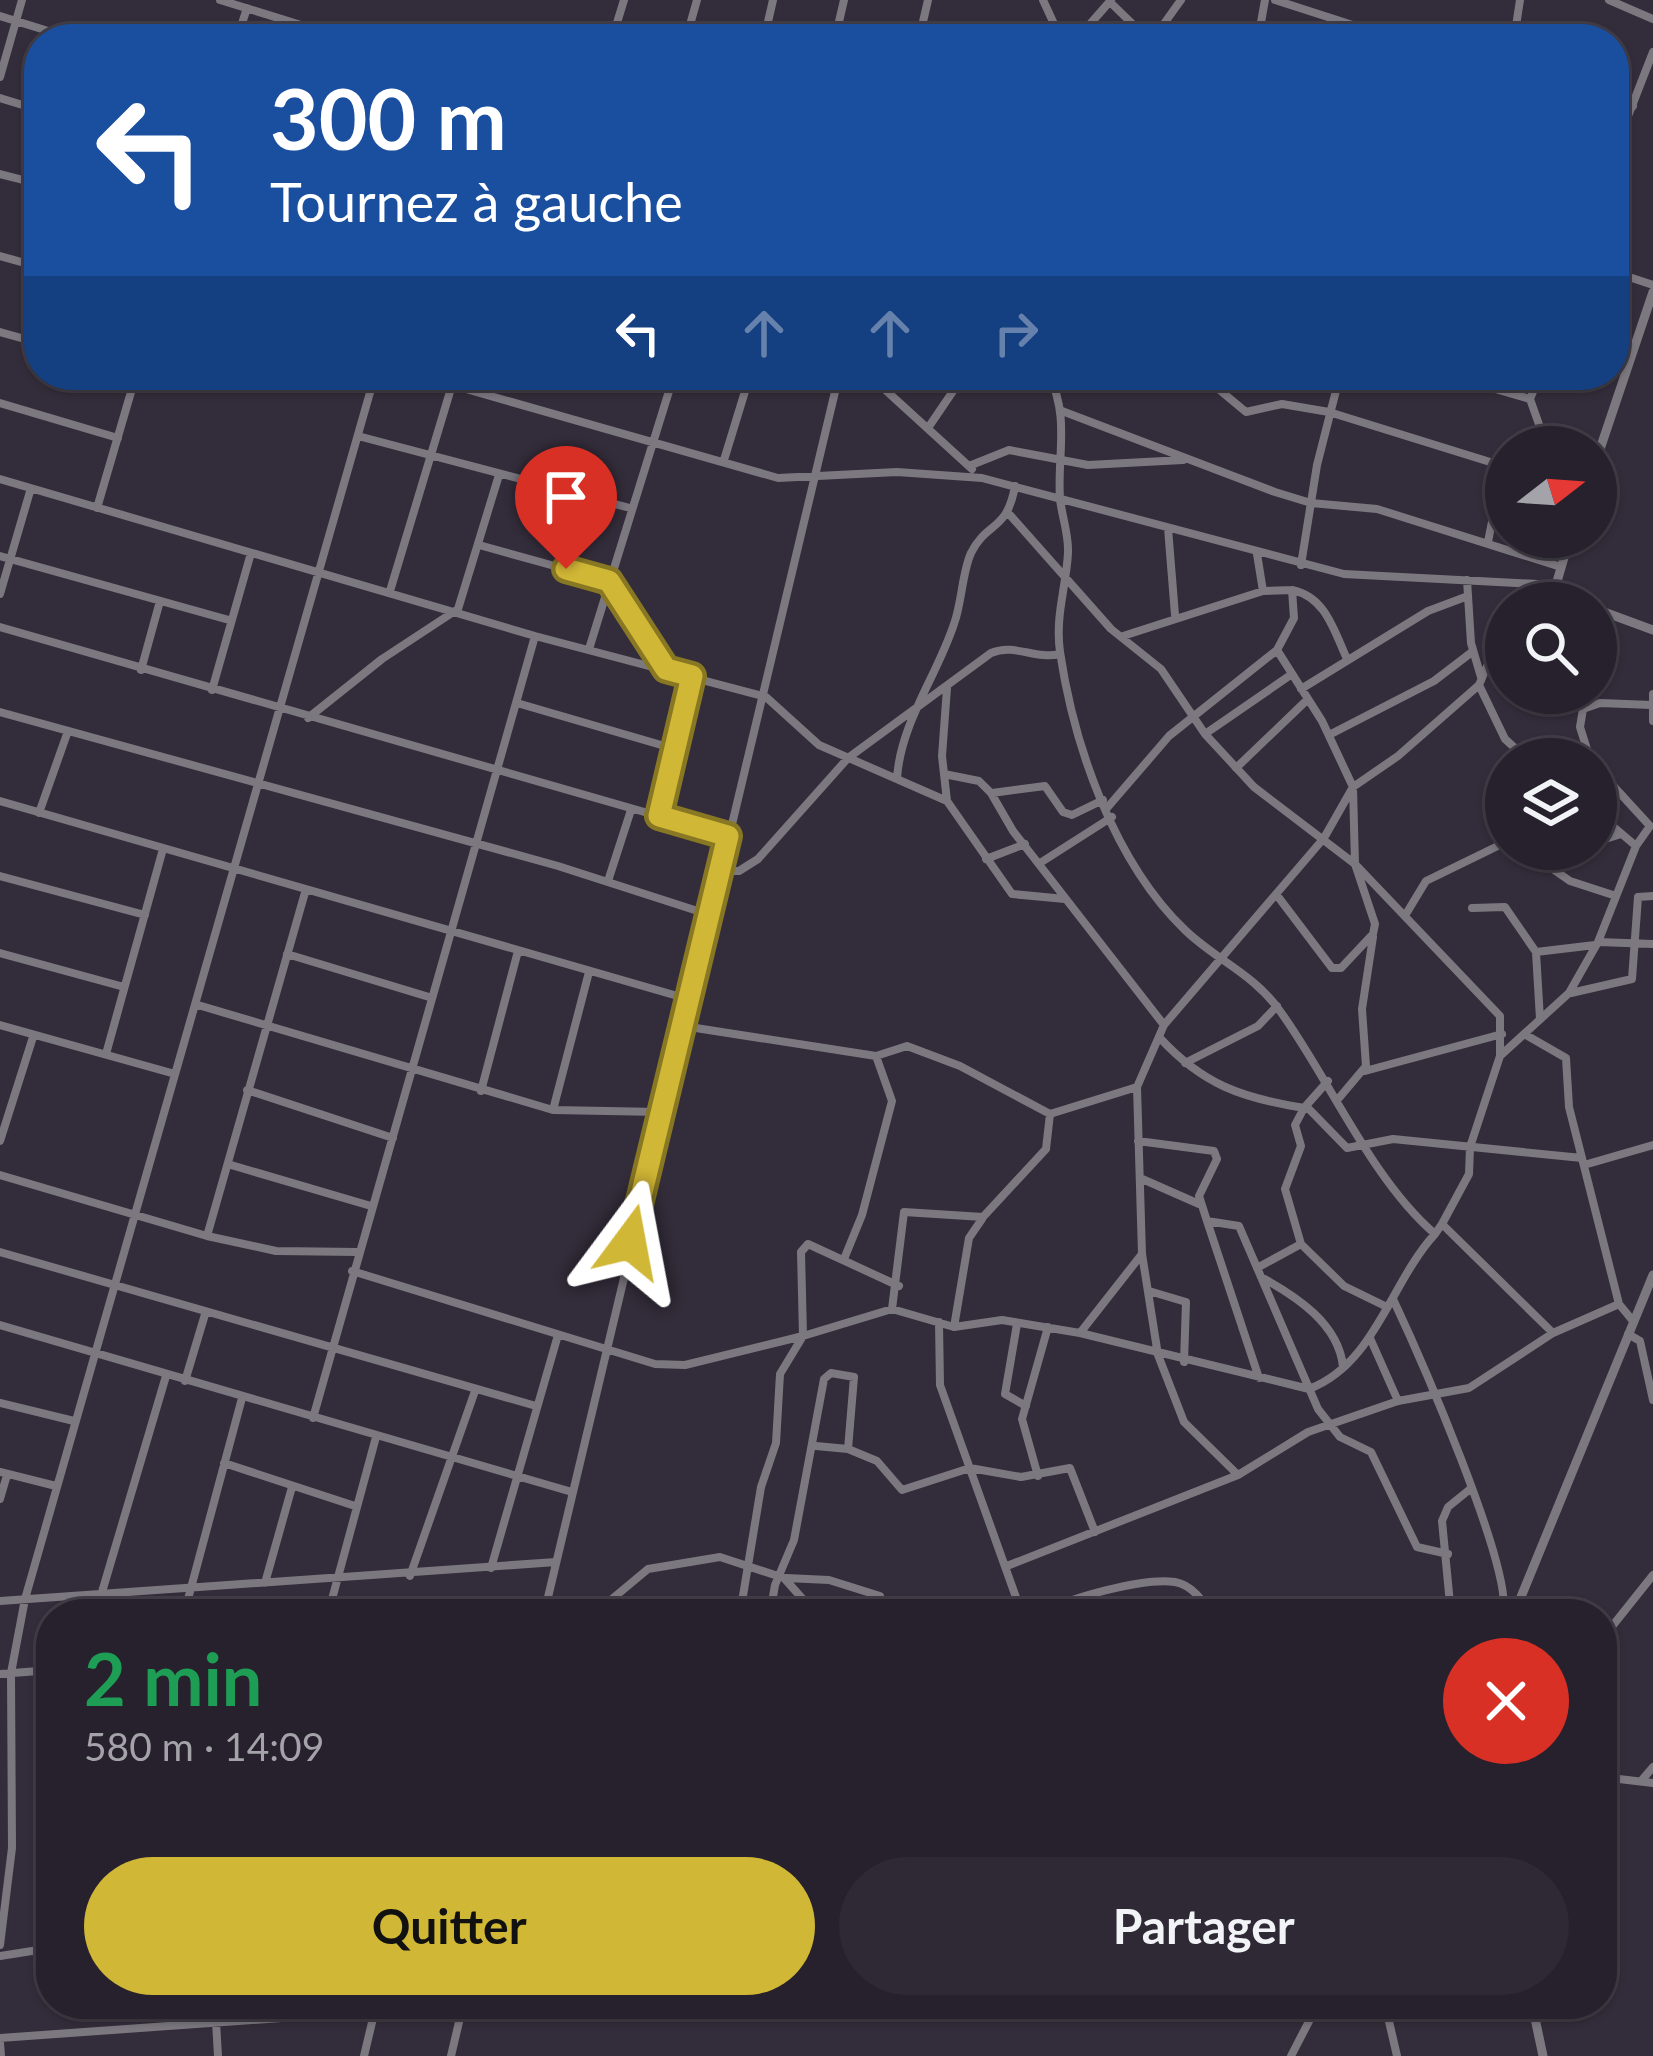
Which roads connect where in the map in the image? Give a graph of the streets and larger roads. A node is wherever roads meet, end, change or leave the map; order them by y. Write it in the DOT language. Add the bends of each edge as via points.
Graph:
graph roads {
  1 [pos="22,0"];
  2 [pos="220,0"];
  3 [pos="1181,0"];
  4 [pos="1275,0"];
  5 [pos="1609,0"];
  6 [pos="1111,2"];
  7 [pos="247,8"];
  8 [pos="0,16"];
  9 [pos="1653,19"];
  10 [pos="16,21"];
  11 [pos="26,24"];
  12 [pos="242,24"];
  13 [pos="298,24"];
  14 [pos="1134,24"];
  15 [pos="1162,24"];
  16 [pos="1334,24"];
  17 [pos="1653,52"];
  18 [pos="0,77"];
  19 [pos="1629,105"];
  20 [pos="1633,106"];
  21 [pos="1629,116"];
  22 [pos="1653,289"];
  23 [pos="1629,361"];
  24 [pos="132,390"];
  25 [pos="371,390"];
  26 [pos="451,390"];
  27 [pos="487,390"];
  28 [pos="670,390"];
  29 [pos="745,390"];
  30 [pos="835,390"];
  31 [pos="886,390"];
  32 [pos="954,390"];
  33 [pos="1054,390"];
  34 [pos="1220,390"];
  35 [pos="1336,390"];
  36 [pos="1497,390"];
  37 [pos="1534,390"];
  38 [pos="1620,390"];
  39 [pos="1530,400"];
  40 [pos="0,403"];
  41 [pos="1060,411"];
  42 [pos="1329,412"];
  43 [pos="1539,426"];
  44 [pos="1608,426"];
  45 [pos="928,428"];
  46 [pos="358,436"];
  47 [pos="118,438"];
  48 [pos="655,441"];
  49 [pos="431,456"];
  50 [pos="1063,458"];
  51 [pos="1191,459"];
  52 [pos="724,460"];
  53 [pos="1485,460"];
  54 [pos="969,466"];
  55 [pos="499,475"];
  56 [pos="982,478"];
  57 [pos="0,479"];
  58 [pos="812,480"];
  59 [pos="1016,486"];
  60 [pos="31,488"];
  61 [pos="1060,497"];
  62 [pos="1311,503"];
  63 [pos="97,508"];
  64 [pos="629,508"];
  65 [pos="1010,515"];
  66 [pos="1168,528"];
  67 [pos="1485,541"];
  68 [pos="479,544"];
  69 [pos="250,553"];
  70 [pos="1257,554"];
  71 [pos="5,557"];
  72 [pos="1535,558"];
  73 [pos="1564,558"];
  74 [pos="1301,565"];
  75 [pos="1561,567"];
  76 [pos="320,573"];
  77 [pos="1064,576"];
  78 [pos="1467,580"];
  79 [pos="609,581"];
  80 [pos="1488,582"];
  81 [pos="1557,582"];
  82 [pos="1292,590"];
  83 [pos="390,591"];
  84 [pos="1263,591"];
  85 [pos="0,594"];
  86 [pos="1468,596"];
  87 [pos="160,601"];
  88 [pos="458,610"];
  89 [pos="1175,615"];
  90 [pos="1617,616"];
  91 [pos="229,620"];
  92 [pos="0,627"];
  93 [pos="1653,629"];
  94 [pos="536,636"];
  95 [pos="1123,636"];
  96 [pos="589,649"];
  97 [pos="1276,650"];
  98 [pos="1472,652"];
  99 [pos="1060,654"];
  100 [pos="1347,659"];
  101 [pos="666,669"];
  102 [pos="141,670"];
  103 [pos="1485,670"];
  104 [pos="1292,674"];
  105 [pos="692,676"];
  106 [pos="1480,681"];
  107 [pos="947,687"];
  108 [pos="1301,688"];
  109 [pos="212,691"];
  110 [pos="1653,694"];
  111 [pos="766,697"];
  112 [pos="1308,699"];
  113 [pos="517,703"];
  114 [pos="1652,705"];
  115 [pos="920,706"];
  116 [pos="280,711"];
  117 [pos="0,712"];
  118 [pos="308,718"];
  119 [pos="1190,718"];
  120 [pos="1653,721"];
  121 [pos="68,731"];
  122 [pos="1205,734"];
  123 [pos="1329,735"];
  124 [pos="1505,738"];
  125 [pos="1584,738"];
  126 [pos="675,749"];
  127 [pos="848,758"];
  128 [pos="1236,768"];
  129 [pos="498,771"];
  130 [pos="944,774"];
  131 [pos="897,779"];
  132 [pos="260,786"];
  133 [pos="1353,788"];
  134 [pos="1617,789"];
  135 [pos="991,794"];
  136 [pos="0,801"];
  137 [pos="947,801"];
  138 [pos="1107,808"];
  139 [pos="632,810"];
  140 [pos="39,813"];
  141 [pos="659,816"];
  142 [pos="1652,825"];
  143 [pos="1617,830"];
  144 [pos="1621,834"];
  145 [pos="1617,835"];
  146 [pos="728,836"];
  147 [pos="1324,838"];
  148 [pos="478,844"];
  149 [pos="1025,844"];
  150 [pos="1636,846"];
  151 [pos="163,849"];
  152 [pos="1485,852"];
  153 [pos="986,859"];
  154 [pos="1040,863"];
  155 [pos="1355,864"];
  156 [pos="235,868"];
  157 [pos="1554,870"];
  158 [pos="719,871"];
  159 [pos="0,876"];
  160 [pos="608,881"];
  161 [pos="306,889"];
  162 [pos="1276,895"];
  163 [pos="1613,896"];
  164 [pos="1653,896"];
  165 [pos="1065,899"];
  166 [pos="1472,908"];
  167 [pos="707,914"];
  168 [pos="1406,914"];
  169 [pos="145,916"];
  170 [pos="449,930"];
  171 [pos="1373,934"];
  172 [pos="1639,943"];
  173 [pos="1598,944"];
  174 [pos="1653,944"];
  175 [pos="518,951"];
  176 [pos="1536,952"];
  177 [pos="0,953"];
  178 [pos="287,954"];
  179 [pos="1217,958"];
  180 [pos="589,972"];
  181 [pos="124,987"];
  182 [pos="1569,993"];
  183 [pos="429,997"];
  184 [pos="688,999"];
  185 [pos="198,1005"];
  186 [pos="1277,1006"];
  187 [pos="1540,1020"];
  188 [pos="1164,1024"];
  189 [pos="0,1025"];
  190 [pos="266,1025"];
  191 [pos="683,1026"];
  192 [pos="1502,1034"];
  193 [pos="1526,1035"];
  194 [pos="33,1037"];
  195 [pos="1159,1037"];
  196 [pos="106,1054"];
  197 [pos="876,1056"];
  198 [pos="1500,1056"];
  199 [pos="1183,1064"];
  200 [pos="409,1067"];
  201 [pos="1364,1071"];
  202 [pos="175,1074"];
  203 [pos="1328,1081"];
  204 [pos="1137,1088"];
  205 [pos="248,1090"];
  206 [pos="481,1090"];
  207 [pos="1339,1098"];
  208 [pos="0,1100"];
  209 [pos="12,1102"];
  210 [pos="1305,1107"];
  211 [pos="553,1111"];
  212 [pos="660,1112"];
  213 [pos="1050,1114"];
  214 [pos="393,1138"];
  215 [pos="0,1141"];
  216 [pos="1138,1141"];
  217 [pos="1363,1141"];
  218 [pos="1653,1144"];
  219 [pos="1471,1147"];
  220 [pos="1583,1161"];
  221 [pos="231,1165"];
  222 [pos="0,1175"];
  223 [pos="1140,1178"];
  224 [pos="1199,1204"];
  225 [pos="371,1205"];
  226 [pos="134,1214"];
  227 [pos="983,1217"];
  228 [pos="1207,1221"];
  229 [pos="1442,1224"];
  230 [pos="1435,1234"];
  231 [pos="207,1236"];
  232 [pos="1301,1244"];
  233 [pos="0,1252"];
  234 [pos="358,1252"];
  235 [pos="1142,1254"];
  236 [pos="844,1259"];
  237 [pos="352,1271"];
  238 [pos="1259,1272"];
  239 [pos="1653,1275"];
  240 [pos="114,1284"];
  241 [pos="899,1286"];
  242 [pos="1149,1291"];
  243 [pos="1390,1302"];
  244 [pos="1619,1304"];
  245 [pos="892,1309"];
  246 [pos="206,1311"];
  247 [pos="1633,1321"];
  248 [pos="939,1322"];
  249 [pos="1017,1324"];
  250 [pos="0,1325"];
  251 [pos="954,1327"];
  252 [pos="1048,1328"];
  253 [pos="1080,1333"];
  254 [pos="1553,1333"];
  255 [pos="1628,1334"];
  256 [pos="557,1335"];
  257 [pos="803,1336"];
  258 [pos="1370,1338"];
  259 [pos="329,1348"];
  260 [pos="606,1348"];
  261 [pos="94,1354"];
  262 [pos="1158,1355"];
  263 [pos="1184,1362"];
  264 [pos="1343,1368"];
  265 [pos="166,1376"];
  266 [pos="1259,1378"];
  267 [pos="185,1381"];
  268 [pos="1309,1389"];
  269 [pos="475,1390"];
  270 [pos="1435,1394"];
  271 [pos="242,1398"];
  272 [pos="1653,1400"];
  273 [pos="1398,1401"];
  274 [pos="0,1403"];
  275 [pos="536,1406"];
  276 [pos="1026,1406"];
  277 [pos="313,1418"];
  278 [pos="74,1421"];
  279 [pos="1328,1426"];
  280 [pos="376,1437"];
  281 [pos="816,1446"];
  282 [pos="848,1449"];
  283 [pos="452,1460"];
  284 [pos="224,1463"];
  285 [pos="970,1468"];
  286 [pos="3,1473"];
  287 [pos="1038,1475"];
  288 [pos="1238,1475"];
  289 [pos="515,1478"];
  290 [pos="56,1486"];
  291 [pos="292,1486"];
  292 [pos="1469,1490"];
  293 [pos="572,1492"];
  294 [pos="0,1498"];
  295 [pos="355,1506"];
  296 [pos="1095,1532"];
  297 [pos="1448,1554"];
  298 [pos="556,1562"];
  299 [pos="1007,1566"];
  300 [pos="750,1567"];
  301 [pos="491,1568"];
  302 [pos="1653,1575"];
  303 [pos="410,1576"];
  304 [pos="782,1576"];
  305 [pos="338,1578"];
  306 [pos="266,1582"];
  307 [pos="192,1586"];
  308 [pos="102,1592"];
  309 [pos="880,1596"];
  310 [pos="25,1599"];
  311 [pos="188,1599"];
  312 [pos="332,1599"];
  313 [pos="547,1599"];
  314 [pos="612,1599"];
  315 [pos="743,1599"];
  316 [pos="775,1599"];
  317 [pos="803,1599"];
  318 [pos="1017,1599"];
  319 [pos="1077,1599"];
  320 [pos="1201,1599"];
  321 [pos="1450,1599"];
  322 [pos="1504,1599"];
  323 [pos="1520,1599"];
  324 [pos="0,1601"];
  325 [pos="1617,1620"];
  326 [pos="36,1671"];
  327 [pos="5,1674"];
  328 [pos="1653,1767"];
  329 [pos="1617,1779"];
  330 [pos="1641,1781"];
  331 [pos="1653,1783"];
  332 [pos="0,1945"];
  333 [pos="36,1950"];
  334 [pos="0,1955"];
  335 [pos="262,2019"];
  336 [pos="373,2019"];
  337 [pos="460,2019"];
  338 [pos="1310,2019"];
  339 [pos="1388,2019"];
  340 [pos="1535,2019"];
  341 [pos="217,2021"];
  342 [pos="0,2040"];
  343 [pos="1,2056"];
  344 [pos="218,2056"];
  345 [pos="364,2056"];
  346 [pos="451,2056"];
  347 [pos="1291,2056"];
  348 [pos="1397,2056"];
  349 [pos="1543,2056"];
  1 -- 10 [label="street"];
  2 -- 7 [label="street"];
  3 -- 15 [label="street"];
  4 -- 16 [label="street"];
  5 -- 9 [label="street"];
  6 -- 14 [label="street"];
  7 -- 12 [label="street"];
  7 -- 13 [label="street"];
  8 -- 10 [label="street"];
  10 -- 11 [label="street"];
  10 -- 18 [label="street"];
  17 -- 20 [label="street"];
  19 -- 20 [label="street"];
  20 -- 21 [label="street"];
  22 -- 23 [label="street"];
  24 -- 47 [label="street"];
  25 -- 46 [label="street"];
  26 -- 49 [label="street"];
  27 -- 48 [label="street"];
  28 -- 48 [label="street"];
  29 -- 52 [label="street"];
  30 -- 58 [label="street"];
  31 -- 45 [label="street"];
  32 -- 45 [label="street"];
  33 -- 41 [label="street"];
  34 -- 42 [label="street" via="1246,412 1282,404"];
  35 -- 42 [label="street"];
  36 -- 39 [label="street"];
  37 -- 39 [label="street"];
  38 -- 44 [label="street"];
  39 -- 43 [label="street"];
  40 -- 47 [label="street"];
  41 -- 50 [label="street"];
  41 -- 51 [label="street"];
  42 -- 53 [label="street"];
  42 -- 62 [label="street"];
  45 -- 54 [label="street"];
  46 -- 49 [label="street"];
  46 -- 76 [label="street"];
  47 -- 63 [label="street"];
  48 -- 52 [label="street"];
  48 -- 64 [label="street"];
  49 -- 55 [label="street"];
  49 -- 83 [label="street"];
  50 -- 51 [label="street" via="1088,465"];
  50 -- 54 [label="street" via="1009,451"];
  50 -- 61 [label="street"];
  51 -- 62 [label="street"];
  52 -- 58 [label="street" via="761,475"];
  54 -- 56 [label="street"];
  55 -- 64 [label="street"];
  55 -- 68 [label="street"];
  56 -- 58 [label="street" via="897,472"];
  56 -- 59 [label="street"];
  57 -- 60 [label="street"];
  58 -- 111 [label="street"];
  59 -- 61 [label="street"];
  59 -- 65 [label="street"];
  60 -- 63 [label="street"];
  60 -- 71 [label="street"];
  61 -- 66 [label="street"];
  61 -- 77 [label="street"];
  62 -- 67 [label="street" via="1361,506"];
  62 -- 74 [label="street"];
  63 -- 69 [label="street"];
  64 -- 79 [label="street"];
  65 -- 77 [label="street"];
  65 -- 115 [label="street" via="971,553 963,599"];
  66 -- 70 [label="street"];
  66 -- 89 [label="street"];
  68 -- 79 [label="street"];
  68 -- 88 [label="street"];
  69 -- 76 [label="street"];
  69 -- 91 [label="street"];
  70 -- 74 [label="street"];
  70 -- 84 [label="street"];
  71 -- 85 [label="street"];
  71 -- 87 [label="street"];
  72 -- 75 [label="street"];
  73 -- 75 [label="street"];
  74 -- 78 [label="street"];
  75 -- 81 [label="street"];
  76 -- 83 [label="street"];
  76 -- 116 [label="street"];
  77 -- 95 [label="street"];
  77 -- 99 [label="street"];
  78 -- 80 [label="street"];
  78 -- 86 [label="street"];
  79 -- 96 [label="street"];
  79 -- 101 [label="street"];
  82 -- 84 [label="street"];
  82 -- 97 [label="street" via="1294,618"];
  82 -- 100 [label="street" via="1322,608"];
  83 -- 88 [label="street"];
  84 -- 89 [label="street"];
  86 -- 98 [label="street"];
  86 -- 100 [label="street" via="1428,610"];
  87 -- 91 [label="street"];
  87 -- 102 [label="street"];
  88 -- 94 [label="street"];
  88 -- 118 [label="street"];
  89 -- 95 [label="street"];
  90 -- 93 [label="street"];
  91 -- 109 [label="street"];
  92 -- 102 [label="street"];
  94 -- 96 [label="street"];
  94 -- 113 [label="street"];
  95 -- 119 [label="street" via="1160,668"];
  96 -- 101 [label="street"];
  97 -- 104 [label="street"];
  97 -- 119 [label="street"];
  98 -- 106 [label="street"];
  98 -- 123 [label="street" via="1434,681"];
  99 -- 107 [label="street" via="1001,649"];
  99 -- 138 [label="street"];
  100 -- 108 [label="street"];
  101 -- 105 [label="street"];
  102 -- 109 [label="street"];
  103 -- 106 [label="street"];
  104 -- 108 [label="street"];
  104 -- 122 [label="street"];
  105 -- 111 [label="street"];
  105 -- 126 [label="street"];
  106 -- 124 [label="street"];
  106 -- 133 [label="street"];
  107 -- 115 [label="street"];
  107 -- 130 [label="street"];
  108 -- 112 [label="street"];
  109 -- 116 [label="street"];
  110 -- 114 [label="street"];
  111 -- 127 [label="street" via="809,737"];
  111 -- 146 [label="street"];
  112 -- 123 [label="street"];
  112 -- 128 [label="street"];
  113 -- 126 [label="street"];
  113 -- 129 [label="street"];
  114 -- 120 [label="street"];
  114 -- 125 [label="street" via="1583,709"];
  115 -- 127 [label="street"];
  115 -- 131 [label="street"];
  116 -- 118 [label="street"];
  116 -- 132 [label="street"];
  117 -- 121 [label="street"];
  118 -- 129 [label="street"];
  119 -- 122 [label="street"];
  119 -- 138 [label="street"];
  121 -- 132 [label="street"];
  121 -- 140 [label="street"];
  122 -- 128 [label="street"];
  123 -- 133 [label="street"];
  126 -- 141 [label="street"];
  127 -- 131 [label="street"];
  127 -- 158 [label="street" via="758,859 740,872"];
  128 -- 147 [label="street"];
  129 -- 139 [label="street"];
  129 -- 148 [label="street"];
  130 -- 135 [label="street" via="979,781"];
  130 -- 137 [label="street"];
  131 -- 137 [label="street"];
  132 -- 148 [label="street"];
  132 -- 156 [label="street"];
  133 -- 147 [label="street"];
  133 -- 155 [label="street"];
  134 -- 142 [label="street"];
  135 -- 138 [label="street" via="1045,786 1063,812"];
  135 -- 149 [label="street"];
  136 -- 140 [label="street"];
  137 -- 153 [label="street"];
  138 -- 154 [label="street"];
  138 -- 179 [label="street" via="1161,905"];
  139 -- 141 [label="street"];
  139 -- 160 [label="street"];
  140 -- 151 [label="street"];
  141 -- 146 [label="street"];
  142 -- 150 [label="street"];
  143 -- 144 [label="street"];
  144 -- 145 [label="street"];
  144 -- 150 [label="street"];
  146 -- 158 [label="street"];
  147 -- 155 [label="street"];
  147 -- 162 [label="street"];
  148 -- 160 [label="street"];
  148 -- 170 [label="street"];
  149 -- 153 [label="street"];
  149 -- 154 [label="street"];
  150 -- 163 [label="street"];
  151 -- 156 [label="street"];
  151 -- 169 [label="street"];
  152 -- 168 [label="street" via="1426,881"];
  153 -- 165 [label="street" via="1012,894"];
  154 -- 165 [label="street"];
  155 -- 168 [label="street"];
  155 -- 171 [label="street"];
  156 -- 161 [label="street"];
  156 -- 185 [label="street"];
  157 -- 163 [label="street"];
  158 -- 167 [label="street"];
  159 -- 169 [label="street"];
  160 -- 167 [label="street"];
  161 -- 170 [label="street"];
  161 -- 178 [label="street"];
  162 -- 171 [label="street" via="1332,968"];
  162 -- 179 [label="street"];
  163 -- 173 [label="street"];
  164 -- 172 [label="street" via="1638,897"];
  165 -- 188 [label="street"];
  166 -- 176 [label="street" via="1505,907"];
  167 -- 184 [label="street"];
  168 -- 192 [label="street" via="1492,1003"];
  169 -- 181 [label="street"];
  170 -- 175 [label="street"];
  170 -- 183 [label="street"];
  171 -- 201 [label="street" via="1362,1009"];
  172 -- 173 [label="street"];
  172 -- 174 [label="street"];
  172 -- 182 [label="street" via="1630,981"];
  173 -- 176 [label="street"];
  173 -- 182 [label="street"];
  175 -- 180 [label="street"];
  175 -- 206 [label="street"];
  176 -- 187 [label="street"];
  177 -- 181 [label="street"];
  178 -- 183 [label="street"];
  178 -- 190 [label="street"];
  179 -- 186 [label="street" via="1241,969"];
  179 -- 188 [label="street"];
  180 -- 184 [label="street"];
  180 -- 211 [label="street"];
  181 -- 196 [label="street"];
  182 -- 187 [label="street"];
  183 -- 200 [label="street"];
  184 -- 191 [label="street"];
  185 -- 190 [label="street"];
  185 -- 202 [label="street"];
  186 -- 199 [label="street" via="1258,1026"];
  186 -- 203 [label="street"];
  187 -- 193 [label="street"];
  188 -- 195 [label="street"];
  189 -- 194 [label="street"];
  190 -- 200 [label="street"];
  190 -- 205 [label="street"];
  191 -- 197 [label="street"];
  191 -- 212 [label="street"];
  192 -- 198 [label="street"];
  192 -- 201 [label="street"];
  193 -- 198 [label="street"];
  193 -- 220 [label="street" via="1566,1058"];
  194 -- 196 [label="street"];
  194 -- 209 [label="street"];
  195 -- 199 [label="street"];
  195 -- 204 [label="street"];
  196 -- 202 [label="street"];
  197 -- 213 [label="street" via="907,1046"];
  197 -- 236 [label="street" via="892,1101"];
  198 -- 219 [label="street"];
  199 -- 210 [label="street" via="1245,1099"];
  200 -- 206 [label="street"];
  200 -- 214 [label="street"];
  201 -- 207 [label="street"];
  202 -- 226 [label="street"];
  203 -- 207 [label="street"];
  203 -- 210 [label="street"];
  204 -- 213 [label="street"];
  204 -- 216 [label="street"];
  205 -- 214 [label="street"];
  205 -- 221 [label="street"];
  206 -- 211 [label="street"];
  207 -- 217 [label="street"];
  208 -- 209 [label="street"];
  209 -- 215 [label="street"];
  210 -- 217 [label="street" via="1342,1146"];
  210 -- 232 [label="street" via="1285,1183"];
  211 -- 212 [label="street"];
  212 -- 260 [label="street"];
  213 -- 227 [label="street" via="1046,1149"];
  214 -- 225 [label="street"];
  216 -- 223 [label="street"];
  216 -- 224 [label="street" via="1214,1150"];
  217 -- 219 [label="street"];
  217 -- 230 [label="street"];
  218 -- 220 [label="street"];
  219 -- 220 [label="street"];
  219 -- 229 [label="street" via="1469,1174"];
  220 -- 244 [label="street"];
  221 -- 225 [label="street"];
  221 -- 231 [label="street"];
  222 -- 226 [label="street"];
  223 -- 224 [label="street"];
  223 -- 235 [label="street"];
  224 -- 228 [label="street"];
  225 -- 234 [label="street"];
  226 -- 231 [label="street"];
  226 -- 240 [label="street"];
  227 -- 241 [label="street" via="904,1212"];
  227 -- 251 [label="street" via="969,1238"];
  228 -- 238 [label="street" via="1239,1226"];
  228 -- 266 [label="street"];
  229 -- 230 [label="street"];
  229 -- 254 [label="street"];
  230 -- 243 [label="street"];
  231 -- 234 [label="street" via="276,1251"];
  232 -- 238 [label="street"];
  232 -- 243 [label="street" via="1345,1286"];
  233 -- 240 [label="street"];
  234 -- 237 [label="street"];
  235 -- 242 [label="street"];
  235 -- 253 [label="street"];
  236 -- 241 [label="street"];
  236 -- 257 [label="street" via="803,1246"];
  237 -- 256 [label="street"];
  237 -- 259 [label="street"];
  238 -- 264 [label="street" via="1324,1323"];
  238 -- 268 [label="street"];
  239 -- 247 [label="street"];
  240 -- 246 [label="street"];
  240 -- 261 [label="street"];
  241 -- 245 [label="street"];
  242 -- 262 [label="street"];
  242 -- 263 [label="street" via="1186,1302"];
  243 -- 258 [label="street"];
  243 -- 270 [label="street"];
  244 -- 247 [label="street"];
  244 -- 254 [label="street"];
  245 -- 248 [label="street"];
  245 -- 257 [label="street"];
  246 -- 259 [label="street"];
  246 -- 267 [label="street"];
  247 -- 255 [label="street"];
  248 -- 251 [label="street"];
  248 -- 285 [label="street" via="938,1371"];
  249 -- 251 [label="street"];
  249 -- 252 [label="street"];
  249 -- 276 [label="street" via="1005,1394"];
  250 -- 261 [label="street"];
  252 -- 253 [label="street"];
  252 -- 276 [label="street"];
  253 -- 262 [label="street"];
  254 -- 270 [label="street" via="1469,1388"];
  255 -- 272 [label="street" via="1640,1341"];
  255 -- 323 [label="street"];
  256 -- 260 [label="street"];
  256 -- 275 [label="street"];
  257 -- 260 [label="street" via="675,1367"];
  257 -- 300 [label="street" via="780,1374 776,1443"];
  258 -- 264 [label="street"];
  258 -- 273 [label="street"];
  259 -- 269 [label="street"];
  259 -- 277 [label="street"];
  260 -- 293 [label="street"];
  261 -- 265 [label="street"];
  261 -- 278 [label="street"];
  262 -- 263 [label="street"];
  262 -- 288 [label="street" via="1184,1422"];
  263 -- 266 [label="street"];
  264 -- 268 [label="street"];
  265 -- 267 [label="street"];
  265 -- 308 [label="street"];
  266 -- 268 [label="street"];
  267 -- 271 [label="street"];
  268 -- 279 [label="street"];
  269 -- 275 [label="street"];
  269 -- 283 [label="street"];
  270 -- 273 [label="street"];
  270 -- 292 [label="street"];
  271 -- 277 [label="street"];
  271 -- 284 [label="street"];
  273 -- 279 [label="street"];
  274 -- 278 [label="street"];
  275 -- 289 [label="street"];
  276 -- 287 [label="street" via="1022,1419"];
  277 -- 280 [label="street"];
  278 -- 290 [label="street"];
  279 -- 288 [label="street"];
  279 -- 297 [label="street" via="1371,1452 1417,1547"];
  280 -- 283 [label="street"];
  280 -- 295 [label="street"];
  281 -- 282 [label="street"];
  281 -- 282 [label="street" via="831,1373 854,1377"];
  281 -- 304 [label="street"];
  282 -- 285 [label="street" via="877,1461 902,1490"];
  283 -- 289 [label="street"];
  283 -- 303 [label="street"];
  284 -- 291 [label="street"];
  284 -- 307 [label="street"];
  285 -- 287 [label="street"];
  285 -- 299 [label="street"];
  286 -- 290 [label="street"];
  286 -- 294 [label="street"];
  287 -- 296 [label="street" via="1070,1468"];
  288 -- 296 [label="street"];
  289 -- 293 [label="street"];
  289 -- 301 [label="street"];
  290 -- 310 [label="street"];
  291 -- 295 [label="street"];
  291 -- 306 [label="street"];
  292 -- 297 [label="street" via="1442,1521"];
  292 -- 322 [label="street"];
  293 -- 298 [label="street"];
  295 -- 305 [label="street"];
  296 -- 299 [label="street"];
  297 -- 321 [label="street"];
  298 -- 301 [label="street"];
  298 -- 313 [label="street"];
  299 -- 318 [label="street"];
  300 -- 304 [label="street"];
  300 -- 314 [label="street" via="720,1557 648,1569"];
  300 -- 315 [label="street"];
  301 -- 303 [label="street"];
  302 -- 325 [label="street"];
  303 -- 305 [label="street"];
  304 -- 309 [label="street"];
  304 -- 316 [label="street"];
  304 -- 317 [label="street"];
  305 -- 306 [label="street"];
  305 -- 312 [label="street"];
  306 -- 307 [label="street"];
  307 -- 308 [label="street"];
  307 -- 311 [label="street"];
  308 -- 310 [label="street"];
  310 -- 324 [label="street"];
  310 -- 327 [label="street"];
  319 -- 320 [label="street" via="1170,1582"];
  326 -- 327 [label="street"];
  327 -- 332 [label="street" via="12,1848"];
  328 -- 330 [label="street"];
  329 -- 330 [label="street"];
  330 -- 331 [label="street"];
  333 -- 334 [label="street"];
  335 -- 341 [label="street"];
  336 -- 345 [label="street"];
  337 -- 346 [label="street"];
  338 -- 347 [label="street"];
  339 -- 348 [label="street"];
  340 -- 349 [label="street"];
  341 -- 342 [label="street"];
  341 -- 344 [label="street"];
  342 -- 343 [label="street"];
}
